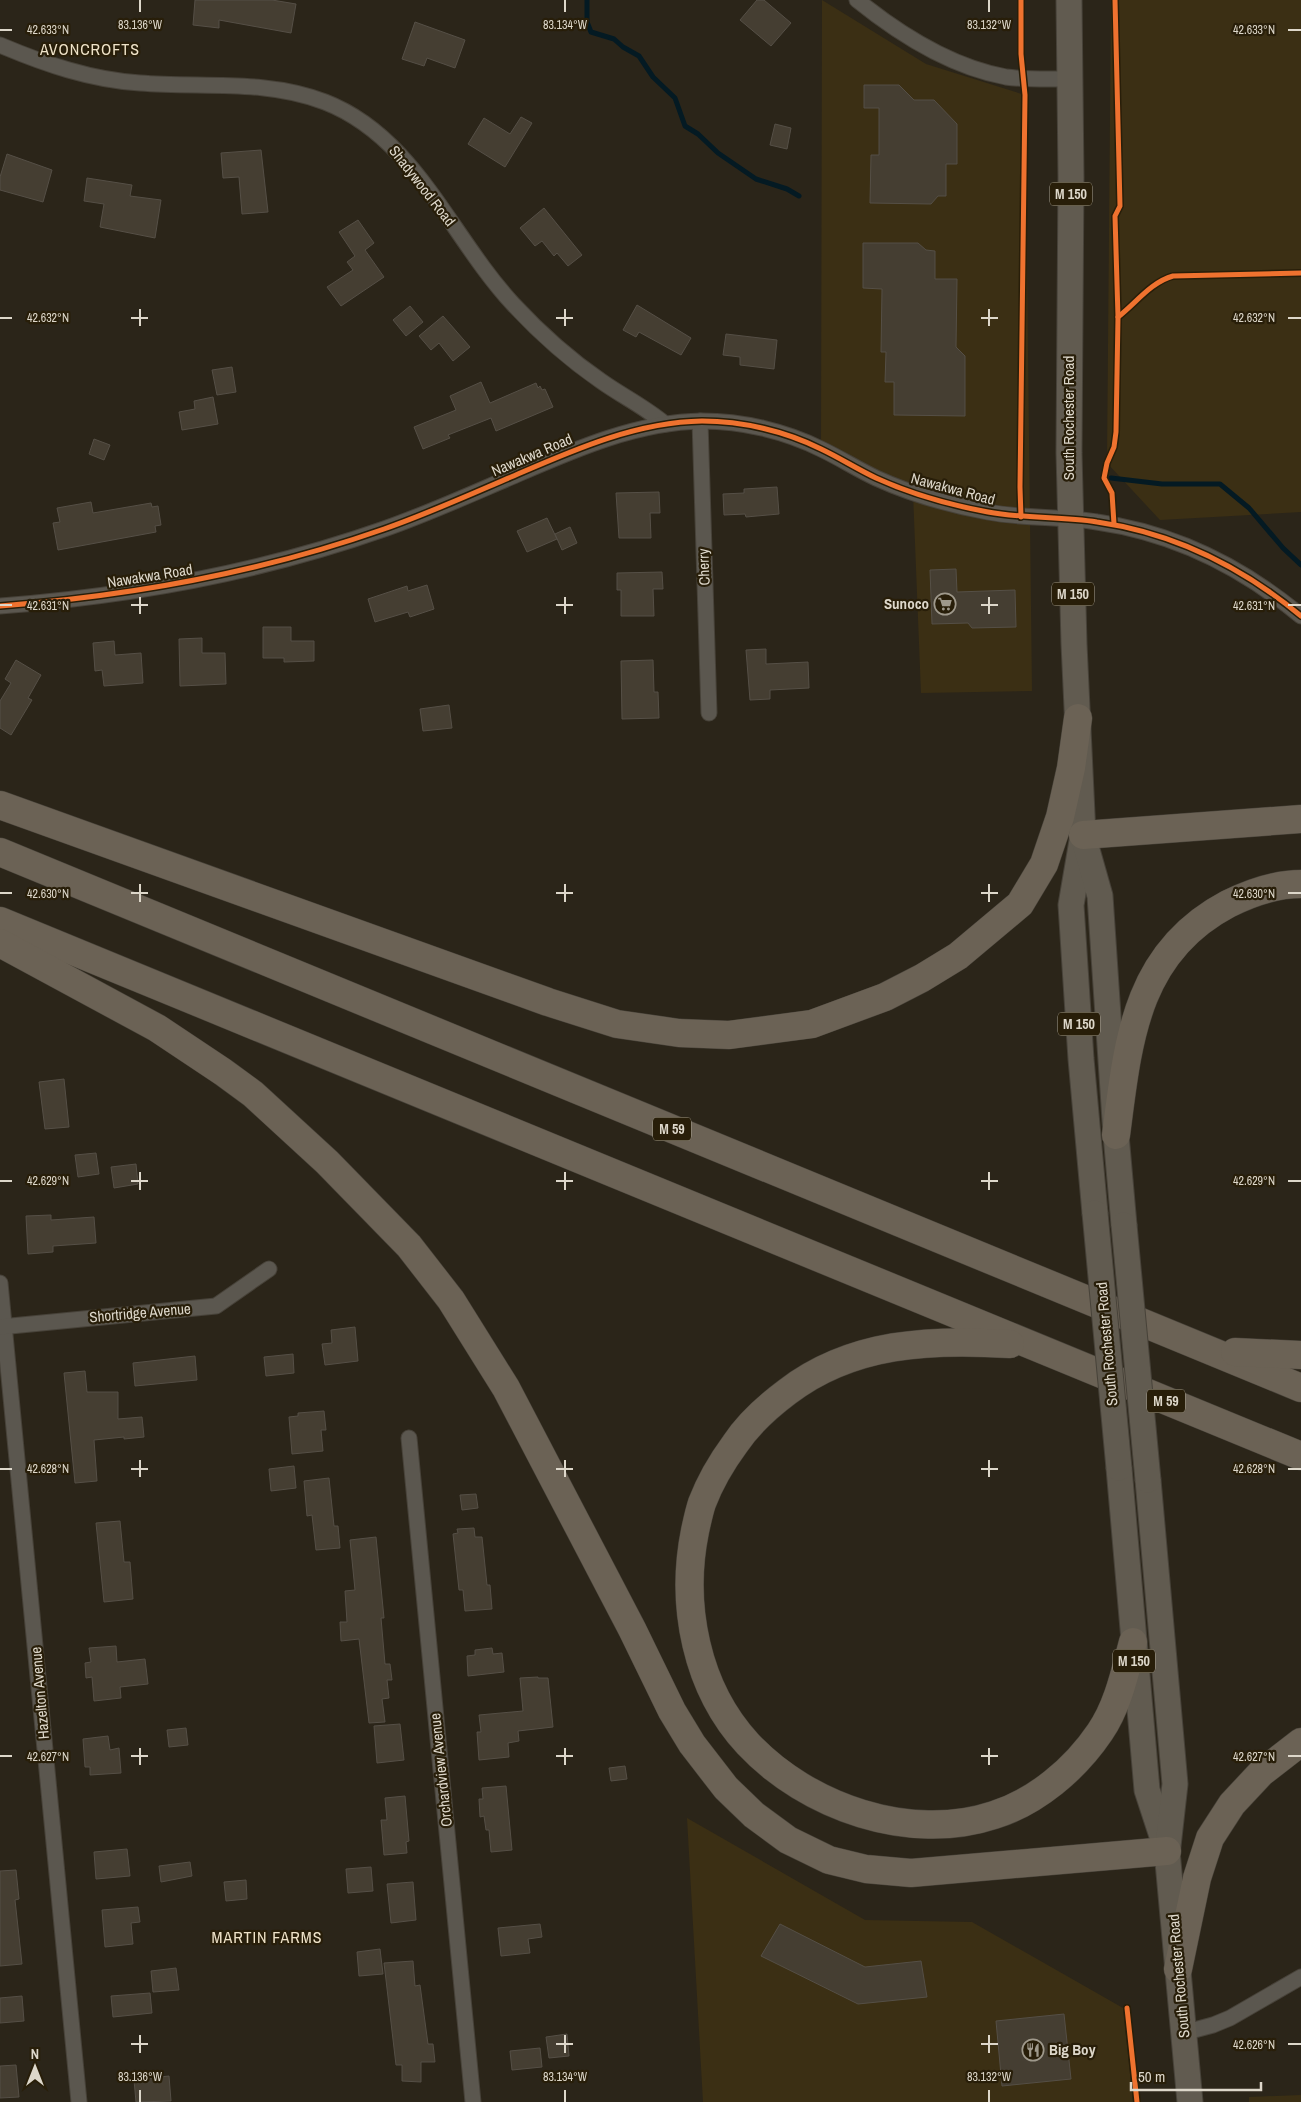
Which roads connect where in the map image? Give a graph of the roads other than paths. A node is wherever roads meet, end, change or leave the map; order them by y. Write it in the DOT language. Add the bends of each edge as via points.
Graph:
graph roads {
  1 [pos="857,0"];
  2 [pos="1070,0"];
  3 [pos="0,45"];
  4 [pos="1071,78"];
  5 [pos="700,421"];
  6 [pos="665,424"];
  7 [pos="1070,518"];
  8 [pos="0,606"];
  9 [pos="1301,616"];
  10 [pos="709,713"];
  11 [pos="1078,718"];
  12 [pos="0,805"];
  13 [pos="1301,819"];
  14 [pos="1082,835"];
  15 [pos="0,852"];
  16 [pos="1301,884"];
  17 [pos="0,921"];
  18 [pos="0,942"];
  19 [pos="1116,1136"];
  20 [pos="268,1269"];
  21 [pos="0,1284"];
  22 [pos="2,1326"];
  23 [pos="1032,1346"];
  24 [pos="1205,1348"];
  25 [pos="1301,1356"];
  26 [pos="1301,1388"];
  27 [pos="409,1438"];
  28 [pos="1301,1456"];
  29 [pos="1133,1642"];
  30 [pos="1301,1742"];
  31 [pos="1167,1850"];
  32 [pos="1178,1969"];
  33 [pos="1301,1978"];
  34 [pos="1184,2033"];
  35 [pos="79,2102"];
  36 [pos="473,2102"];
  37 [pos="1190,2102"];
  1 -- 4 [label="street" via="939,54 967,66 1015,78"];
  2 -- 4 [label="main road, South Rochester Road / M 150"];
  3 -- 6 [label="street, Shadywood Road" via="85,75 140,84 275,89 302,94 350,112 385,138 406,161 489,276 519,310 574,360"];
  4 -- 7 [label="main road, South Rochester Road / M 150"];
  5 -- 6 [label="street, Nawakwa Road"];
  5 -- 7 [label="street, Nawakwa Road" via="748,425 780,433 821,449 878,479 947,503 1021,517"];
  5 -- 10 [label="street, Cherry"];
  6 -- 8 [label="street, Nawakwa Road" via="596,442 428,513 304,554 170,586"];
  7 -- 9 [label="street, Nawakwa Road" via="1147,532 1208,554 1252,579"];
  7 -- 11 [label="main road, South Rochester Road / M 150"];
  11 -- 12 [label="highway" via="1060,817 1044,864 1020,904 958,956 885,997 812,1024 729,1035 679,1033 617,1024"];
  11 -- 14 [label="main road, South Rochester Road / M 150"];
  13 -- 14 [label="highway"];
  14 -- 19 [label="main road, South Rochester Road / M 150" via="1100,896"];
  14 -- 29 [label="main road, South Rochester Road / M 150, bridge" via="1072,905 1081,1059"];
  15 -- 24 [label="highway, M 59"];
  16 -- 19 [label="highway" via="1246,895 1212,913 1180,939 1155,973 1139,1010 1126,1055"];
  17 -- 23 [label="highway, M 59"];
  18 -- 31 [label="highway" via="156,1028 253,1094 327,1162 409,1246 451,1300 506,1388 687,1736 726,1788 754,1815 788,1840 829,1860 866,1869 944,1871"];
  19 -- 31 [label="main road, South Rochester Road / M 150, bridge" via="1175,1784"];
  20 -- 22 [label="street, Shortridge Avenue" via="216,1306"];
  21 -- 22 [label="street, Hazelton Avenue"];
  22 -- 35 [label="street, Hazelton Avenue"];
  23 -- 28 [label="highway, M 59"];
  23 -- 29 [label="highway" via="937,1342 877,1350 825,1368 769,1405 718,1467 701,1506 690,1557 690,1600 693,1635 704,1672 724,1711 747,1743 776,1770 810,1792 849,1810 903,1824 952,1824 1002,1812 1035,1796 1069,1770 1100,1732 1119,1693"];
  24 -- 25 [label="highway"];
  24 -- 26 [label="highway, M 59"];
  27 -- 36 [label="street, Orchardview Avenue"];
  29 -- 31 [label="main road, South Rochester Road / M 150" via="1146,1790"];
  30 -- 32 [label="highway" via="1249,1785 1210,1838 1197,1878"];
  31 -- 32 [label="main road, South Rochester Road"];
  32 -- 34 [label="main road, South Rochester Road"];
  33 -- 34 [label="street" via="1230,2018"];
  34 -- 37 [label="main road, South Rochester Road"];
}
